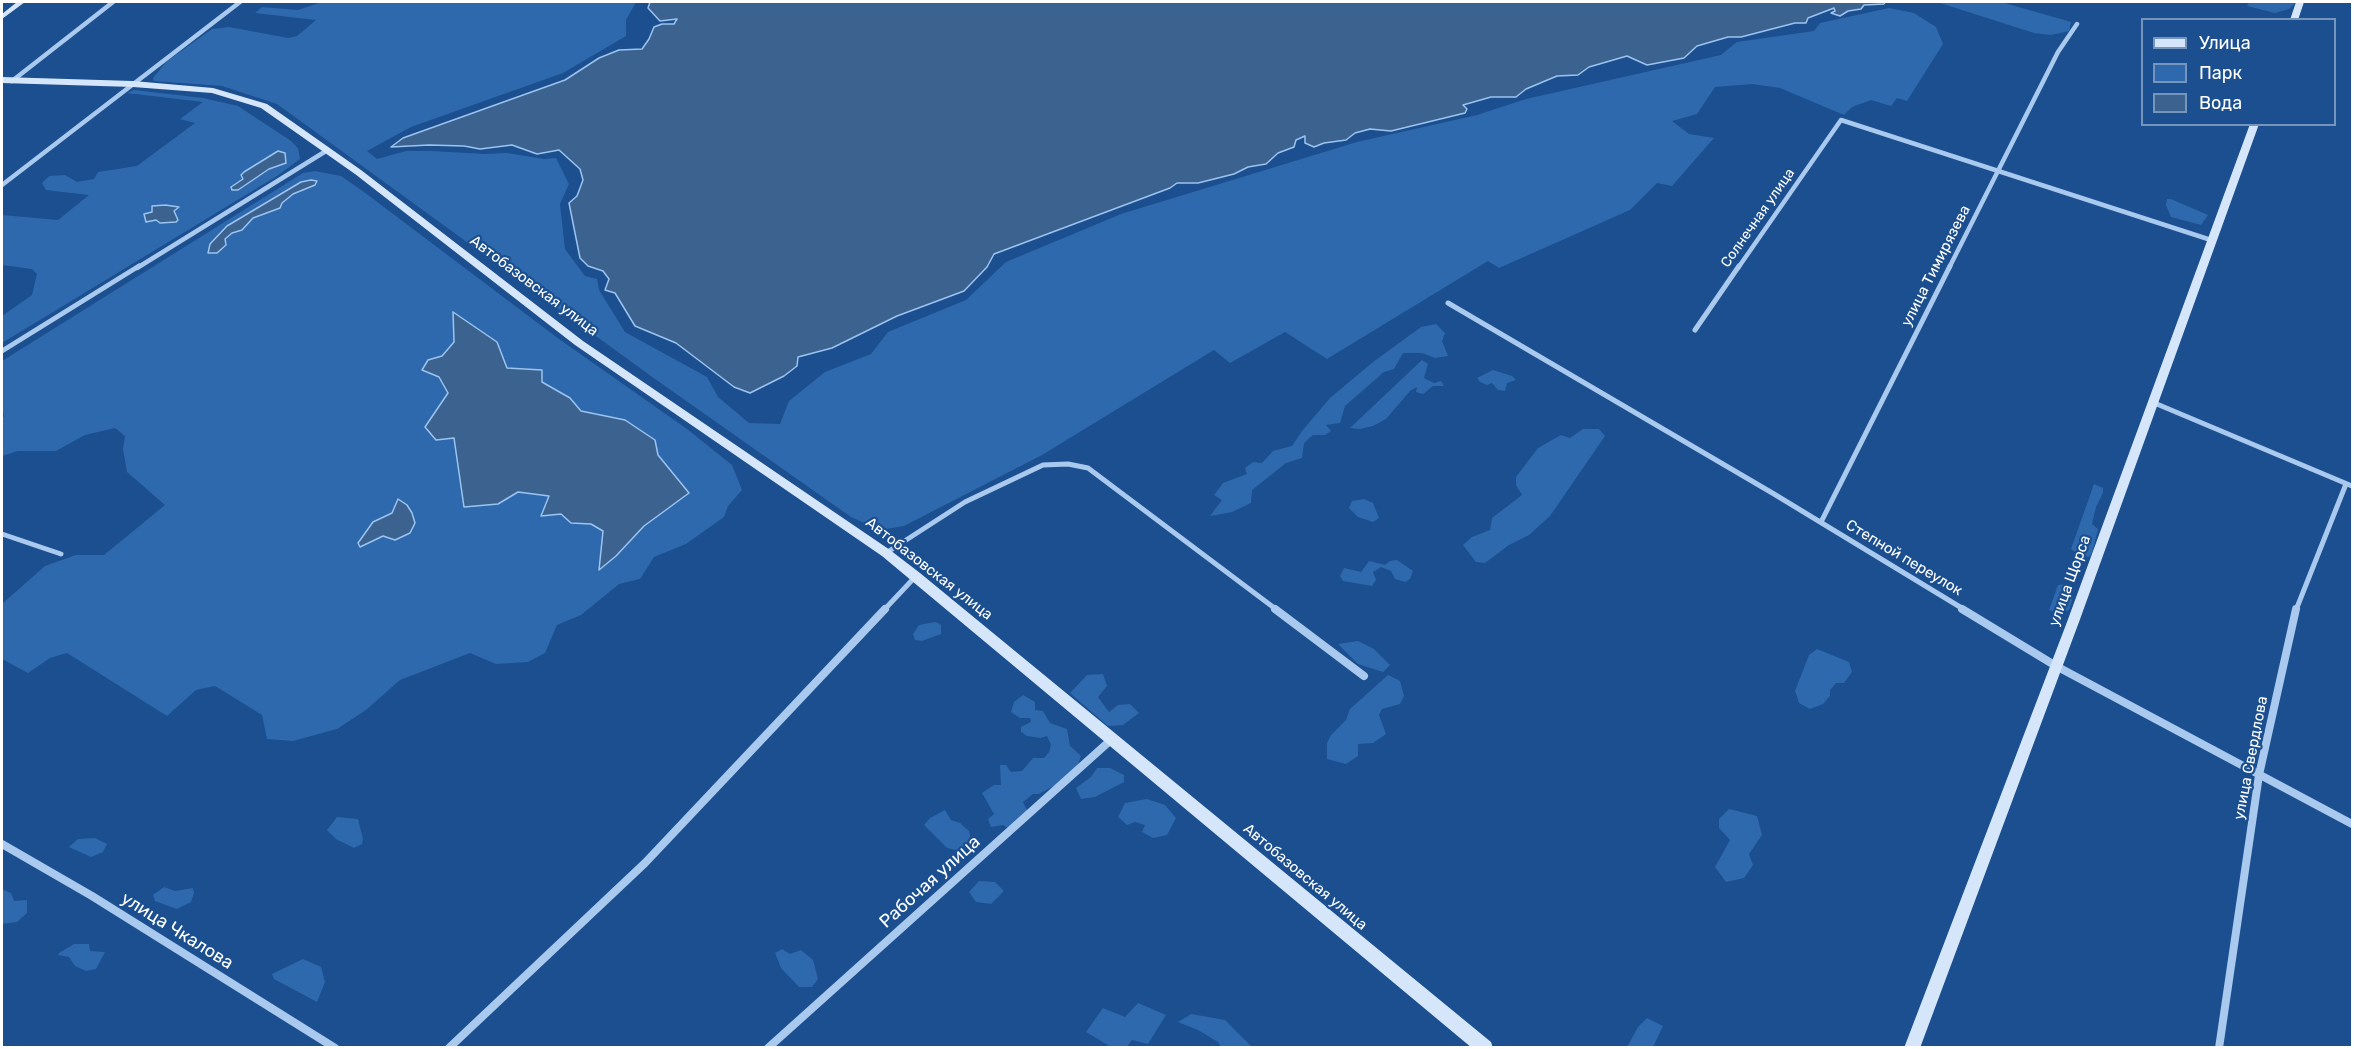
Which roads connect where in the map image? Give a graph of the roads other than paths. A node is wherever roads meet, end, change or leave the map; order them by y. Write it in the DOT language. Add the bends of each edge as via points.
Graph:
graph roads {
  1 [pos="21,2"];
  2 [pos="113,2"];
  3 [pos="240,2"];
  4 [pos="2300,2"];
  5 [pos="2,17"];
  6 [pos="2295,18"];
  7 [pos="2078,24"];
  8 [pos="2,80"];
  9 [pos="12,81"];
  10 [pos="133,84"];
  11 [pos="2253,126"];
  12 [pos="326,151"];
  13 [pos="1998,170"];
  14 [pos="2,185"];
  15 [pos="2211,240"];
  16 [pos="1448,303"];
  17 [pos="1695,330"];
  18 [pos="2,351"];
  19 [pos="2152,402"];
  20 [pos="2349,485"];
  21 [pos="1821,522"];
  22 [pos="2,534"];
  23 [pos="886,553"];
  24 [pos="61,554"];
  25 [pos="916,576"];
  26 [pos="2056,666"];
  27 [pos="1364,676"];
  28 [pos="1112,739"];
  29 [pos="2259,776"];
  30 [pos="2352,824"];
  31 [pos="2,844"];
  32 [pos="335,1047"];
  33 [pos="449,1047"];
  34 [pos="768,1047"];
  35 [pos="1485,1047"];
  36 [pos="1912,1047"];
  37 [pos="2219,1047"];
  1 -- 5 [label="street"];
  2 -- 9 [label="street"];
  3 -- 10 [label="street"];
  4 -- 6 [label="street"];
  7 -- 13 [label="street, улица Тимирязева" via="2058,52"];
  8 -- 9 [label="street, Автобазовская улица"];
  9 -- 10 [label="street, Автобазовская улица"];
  10 -- 12 [label="street, Автобазовская улица" via="213,91 264,106"];
  10 -- 14 [label="street"];
  11 -- 15 [label="street, улица Щорса"];
  12 -- 18 [label="street"];
  12 -- 23 [label="street, Автобазовская улица" via="579,343"];
  13 -- 15 [label="street"];
  13 -- 17 [label="street, Солнечная улица" via="1841,120"];
  13 -- 21 [label="street, улица Тимирязева"];
  15 -- 19 [label="street, улица Щорса"];
  16 -- 21 [label="street, Степной переулок"];
  19 -- 20 [label="street"];
  19 -- 26 [label="street, улица Щорса"];
  20 -- 29 [label="street, улица Свердлова" via="2296,608"];
  21 -- 26 [label="street, Степной переулок"];
  22 -- 24 [label="street"];
  23 -- 25 [label="street, Автобазовская улица"];
  23 -- 27 [label="street" via="965,502 1043,465 1088,468"];
  25 -- 28 [label="street, Автобазовская улица"];
  25 -- 33 [label="street" via="645,863"];
  26 -- 29 [label="street, Степной переулок"];
  26 -- 36 [label="street, улица Щорса"];
  28 -- 34 [label="street, Рабочая улица"];
  28 -- 35 [label="street, Автобазовская улица"];
  29 -- 30 [label="street, Степной переулок"];
  29 -- 37 [label="street, улица Свердлова"];
  31 -- 32 [label="street, улица Чкалова"];
}
